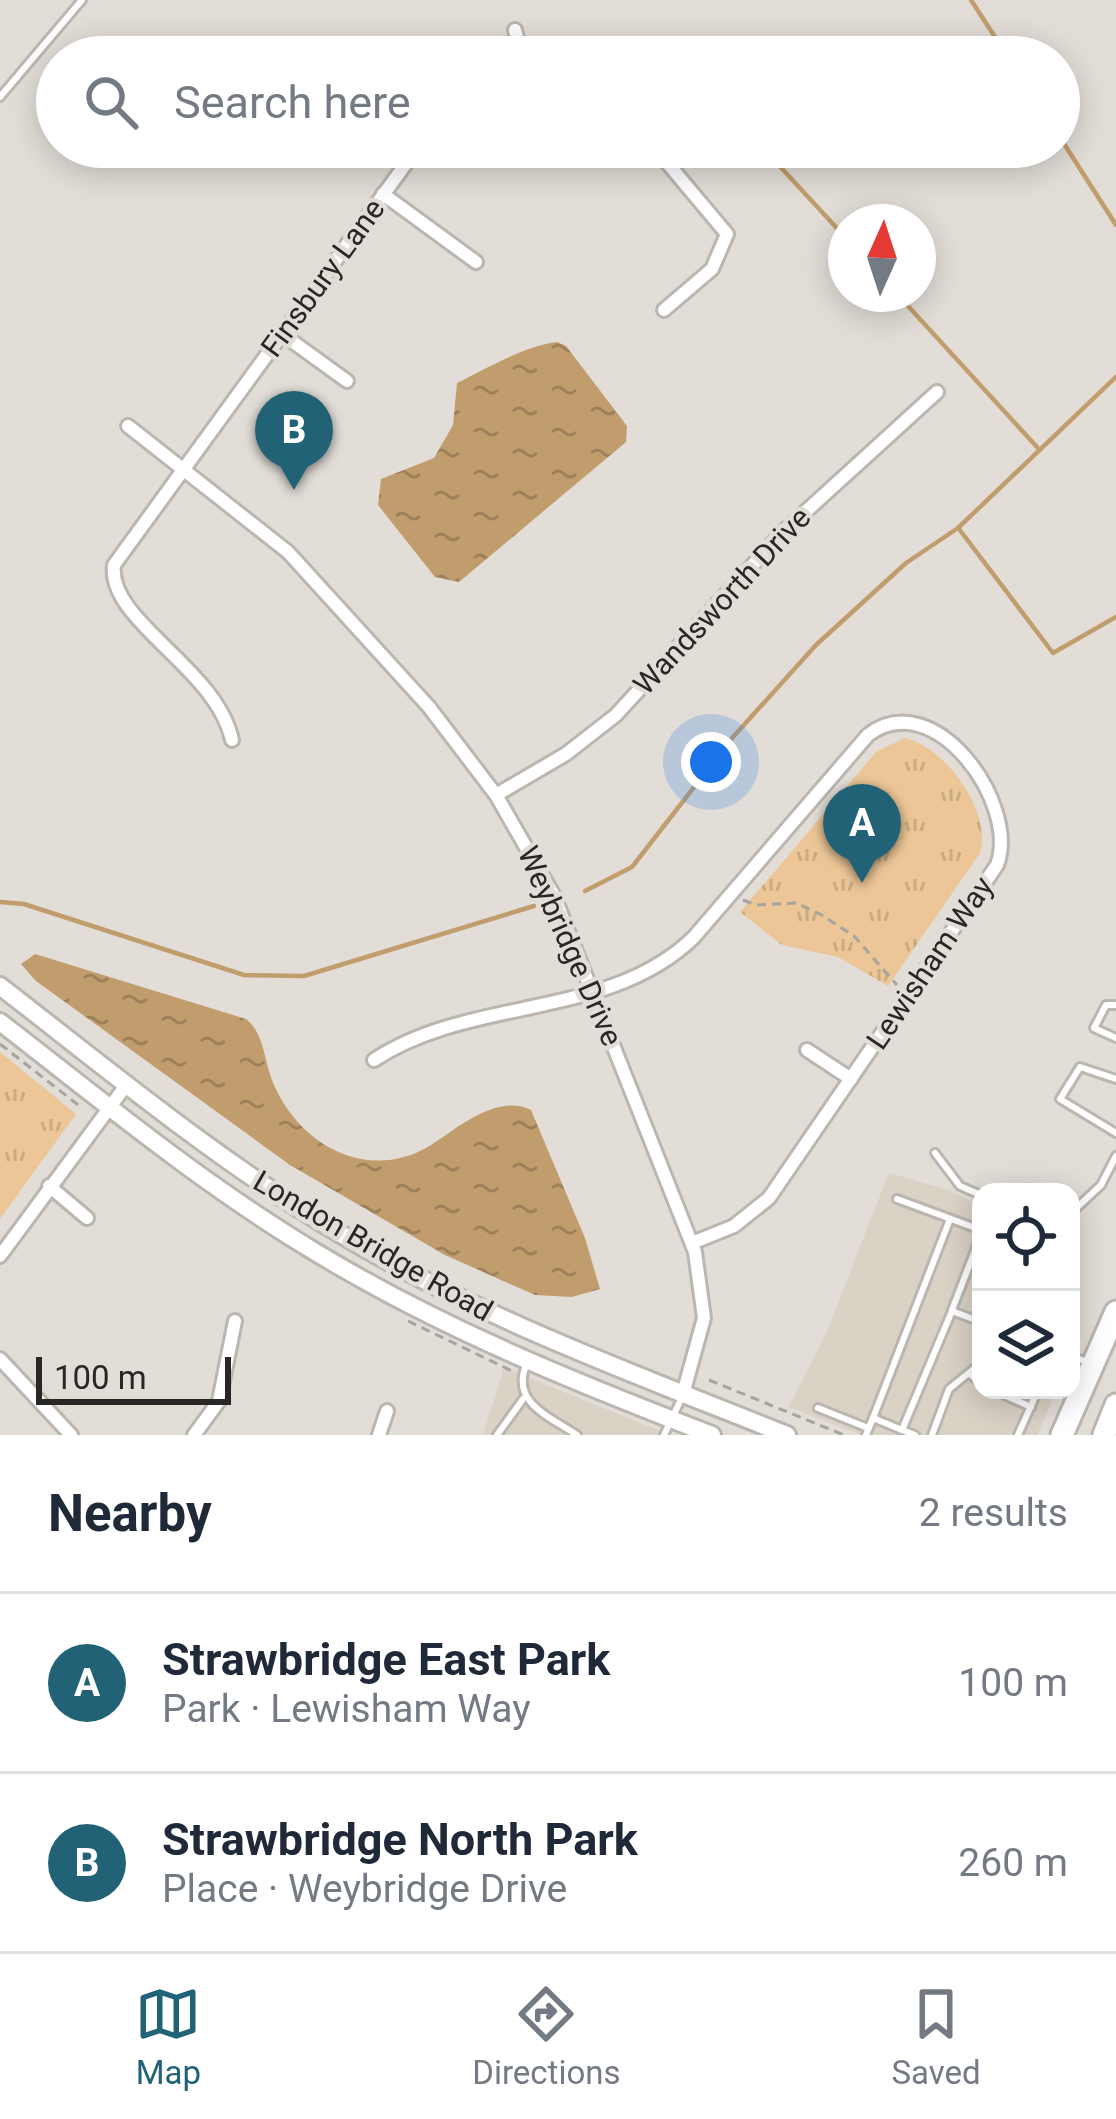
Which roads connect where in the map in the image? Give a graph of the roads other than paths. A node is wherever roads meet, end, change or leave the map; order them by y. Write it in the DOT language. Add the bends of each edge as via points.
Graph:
graph roads {
  1 [pos="82,0"];
  2 [pos="515,30"];
  3 [pos="52,36"];
  4 [pos="517,36"];
  5 [pos="36,54"];
  6 [pos="0,97"];
  7 [pos="402,168"];
  8 [pos="672,168"];
  9 [pos="383,194"];
  10 [pos="476,262"];
  11 [pos="664,310"];
  12 [pos="282,334"];
  13 [pos="346,381"];
  14 [pos="938,392"];
  15 [pos="128,426"];
  16 [pos="186,467"];
  17 [pos="232,740"];
  18 [pos="496,794"];
  19 [pos="0,986"];
  20 [pos="592,989"];
  21 [pos="1116,1005"];
  22 [pos="0,1022"];
  23 [pos="1116,1038"];
  24 [pos="807,1050"];
  25 [pos="374,1060"];
  26 [pos="850,1079"];
  27 [pos="1116,1079"];
  28 [pos="127,1084"];
  29 [pos="110,1107"];
  30 [pos="1116,1132"];
  31 [pos="935,1153"];
  32 [pos="1116,1156"];
  33 [pos="49,1186"];
  34 [pos="972,1191"];
  35 [pos="897,1199"];
  36 [pos="1080,1205"];
  37 [pos="87,1218"];
  38 [pos="950,1219"];
  39 [pos="972,1229"];
  40 [pos="692,1243"];
  41 [pos="0,1256"];
  42 [pos="972,1257"];
  43 [pos="952,1311"];
  44 [pos="1116,1312"];
  45 [pos="972,1319"];
  46 [pos="235,1321"];
  47 [pos="0,1358"];
  48 [pos="1081,1360"];
  49 [pos="527,1362"];
  50 [pos="971,1376"];
  51 [pos="683,1394"];
  52 [pos="524,1398"];
  53 [pos="1013,1399"];
  54 [pos="1034,1399"];
  55 [pos="1116,1406"];
  56 [pos="1030,1407"];
  57 [pos="818,1408"];
  58 [pos="387,1411"];
  59 [pos="873,1418"];
  60 [pos="668,1427"];
  61 [pos="902,1430"];
  62 [pos="867,1431"];
  63 [pos="71,1435"];
  64 [pos="194,1435"];
  65 [pos="379,1435"];
  66 [pos="497,1435"];
  67 [pos="577,1435"];
  68 [pos="712,1435"];
  69 [pos="787,1435"];
  70 [pos="915,1435"];
  71 [pos="932,1435"];
  72 [pos="1018,1435"];
  73 [pos="1062,1435"];
  74 [pos="1104,1435"];
  1 -- 3 [label="lane"];
  2 -- 4 [label="street"];
  5 -- 6 [label="lane"];
  7 -- 9 [label="street, Finsbury Lane"];
  8 -- 11 [label="street" via="727,234 712,269"];
  9 -- 10 [label="street"];
  9 -- 12 [label="street, Finsbury Lane"];
  12 -- 13 [label="street"];
  12 -- 16 [label="street, Finsbury Lane"];
  14 -- 18 [label="street, Wandsworth Drive" via="781,534 616,716"];
  15 -- 16 [label="street, Weybridge Drive"];
  16 -- 17 [label="street, Finsbury Lane" via="119,554 113,586 124,608 214,695"];
  16 -- 18 [label="street, Weybridge Drive" via="288,551 429,706"];
  18 -- 20 [label="street, Weybridge Drive" via="544,876"];
  19 -- 28 [label="main road, London Bridge Road"];
  20 -- 25 [label="street" via="443,1026"];
  20 -- 26 [label="street, Lewisham Way" via="649,971 681,950 868,735 889,722 926,724 970,767 998,810 1002,851"];
  20 -- 40 [label="street, Weybridge Drive"];
  21 -- 23 [label="lane" via="1106,1005 1094,1028"];
  22 -- 29 [label="main road, London Bridge Road"];
  24 -- 26 [label="street"];
  26 -- 40 [label="street, Lewisham Way" via="769,1198 734,1226"];
  27 -- 30 [label="lane" via="1080,1067 1060,1099"];
  28 -- 29 [label="street"];
  28 -- 51 [label="main road, London Bridge Road" via="279,1196 403,1269"];
  29 -- 33 [label="street"];
  29 -- 49 [label="main road, London Bridge Road" via="313,1251"];
  31 -- 34 [label="lane"];
  32 -- 36 [label="lane"];
  33 -- 37 [label="street"];
  33 -- 41 [label="street"];
  35 -- 38 [label="lane"];
  38 -- 39 [label="lane"];
  38 -- 59 [label="lane"];
  40 -- 51 [label="street, Weybridge Drive" via="704,1318"];
  42 -- 43 [label="lane"];
  43 -- 45 [label="lane"];
  43 -- 61 [label="lane"];
  44 -- 48 [label="highway"];
  46 -- 64 [label="street" via="220,1401"];
  47 -- 63 [label="street"];
  48 -- 73 [label="highway"];
  49 -- 52 [label="lane" via="519,1383"];
  49 -- 60 [label="main road, London Bridge Road"];
  50 -- 71 [label="lane" via="949,1389"];
  51 -- 60 [label="lane"];
  51 -- 69 [label="main road, London Bridge Road"];
  52 -- 66 [label="lane"];
  52 -- 67 [label="lane"];
  53 -- 56 [label="lane"];
  54 -- 56 [label="lane"];
  55 -- 74 [label="highway"];
  56 -- 72 [label="lane"];
  57 -- 62 [label="lane"];
  58 -- 65 [label="street"];
  59 -- 61 [label="lane"];
  59 -- 62 [label="lane"];
  60 -- 68 [label="main road, London Bridge Road"];
  61 -- 70 [label="lane"];
}
